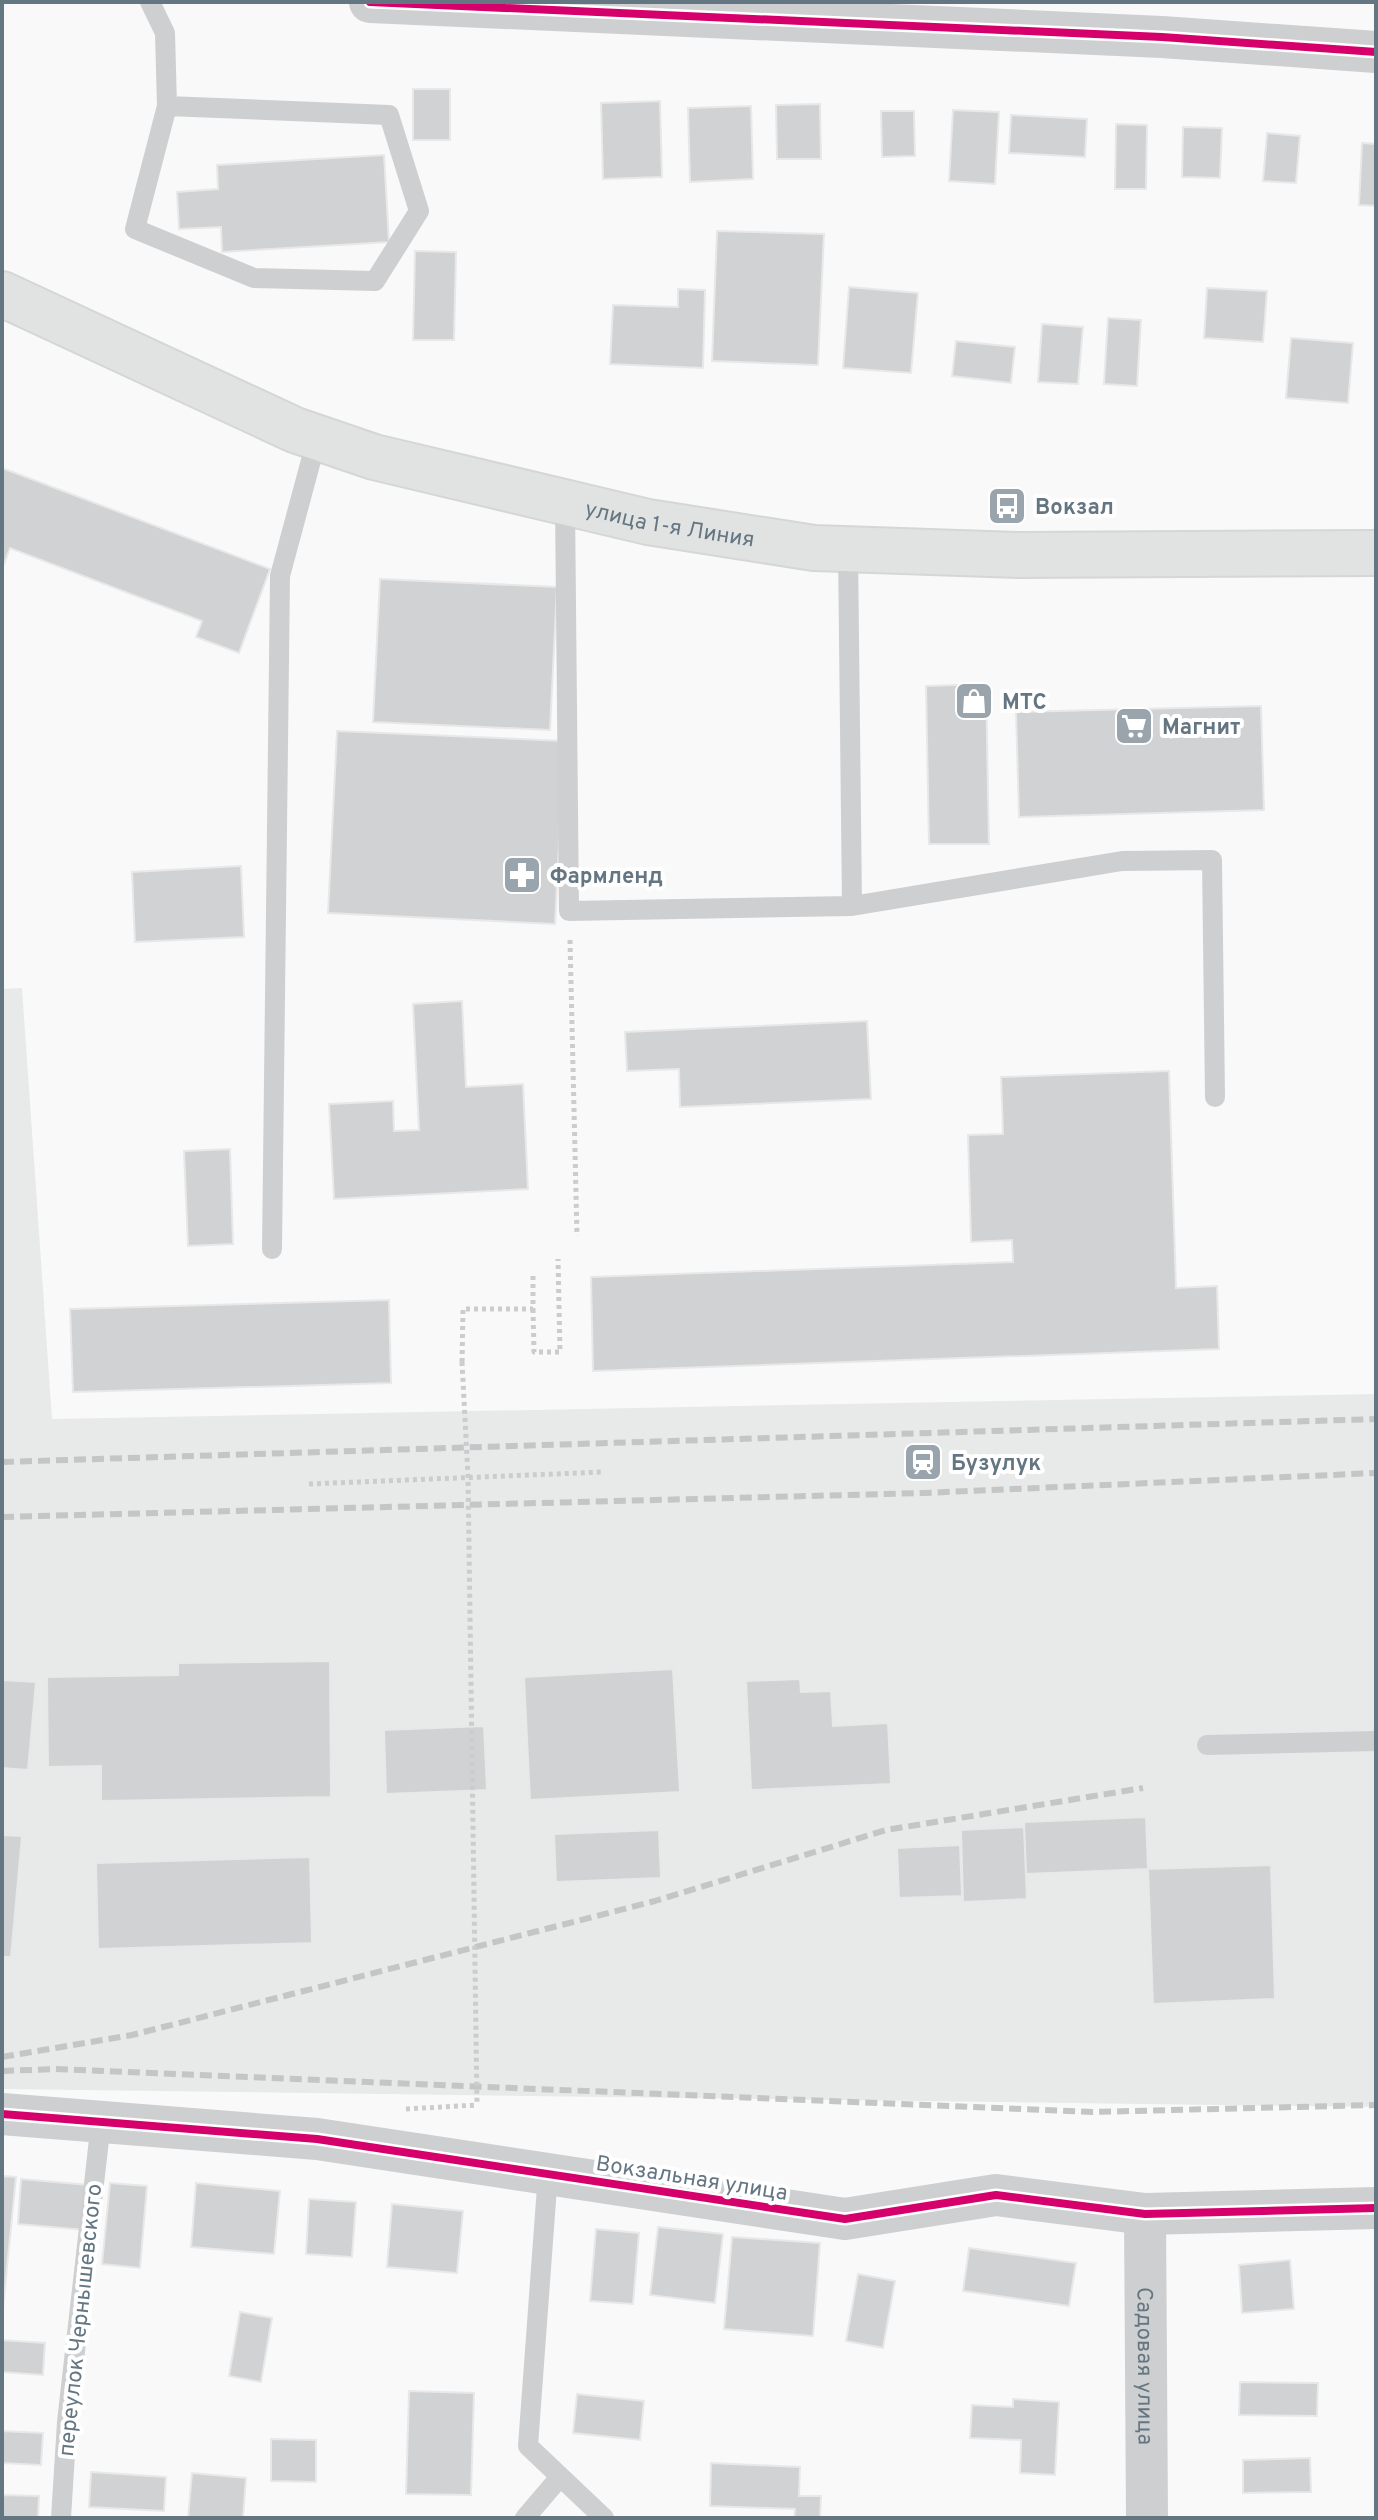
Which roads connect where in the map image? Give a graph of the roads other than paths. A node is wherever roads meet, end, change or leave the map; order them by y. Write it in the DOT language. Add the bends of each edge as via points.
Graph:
graph roads {
  1 [pos="150,2"];
  2 [pos="370,2"];
  3 [pos="517,6"];
  4 [pos="1376,52"];
  5 [pos="167,106"];
  6 [pos="2,294"];
  7 [pos="317,438"];
  8 [pos="565,503"];
  9 [pos="848,549"];
  10 [pos="1376,553"];
  11 [pos="852,906"];
  12 [pos="1215,1097"];
  13 [pos="272,1249"];
  14 [pos="1376,1741"];
  15 [pos="1207,1745"];
  16 [pos="2,2114"];
  17 [pos="101,2122"];
  18 [pos="548,2173"];
  19 [pos="1376,2208"];
  20 [pos="1145,2214"];
  21 [pos="560,2477"];
  22 [pos="61,2518"];
  23 [pos="525,2518"];
  24 [pos="604,2518"];
  25 [pos="1147,2518"];
  1 -- 5 [label="lane" via="165,33"];
  2 -- 3 [label="street"];
  3 -- 4 [label="street"];
  5 -- 5 [label="lane" via="135,229 254,278 375,281 419,211 389,115"];
  6 -- 7 [label="main road, улица 1-я Линия"];
  7 -- 8 [label="main road, улица 1-я Линия"];
  7 -- 13 [label="lane" via="280,576"];
  8 -- 9 [label="main road, улица 1-я Линия" via="648,522"];
  8 -- 11 [label="lane" via="569,911"];
  9 -- 10 [label="main road, улица 1-я Линия" via="1019,555"];
  9 -- 11 [label="lane"];
  11 -- 12 [label="lane" via="1122,861 1212,860"];
  14 -- 15 [label="lane"];
  16 -- 17 [label="street, Вокзальная улица"];
  17 -- 18 [label="street, Вокзальная улица" via="317,2139"];
  17 -- 22 [label="lane, переулок Чернышевского"];
  18 -- 20 [label="street, Вокзальная улица" via="845,2219 996,2195"];
  18 -- 21 [label="lane" via="528,2446"];
  19 -- 20 [label="street, Вокзальная улица"];
  20 -- 25 [label="street, Садовая улица"];
  21 -- 23 [label="lane"];
  21 -- 24 [label="lane"];
}
